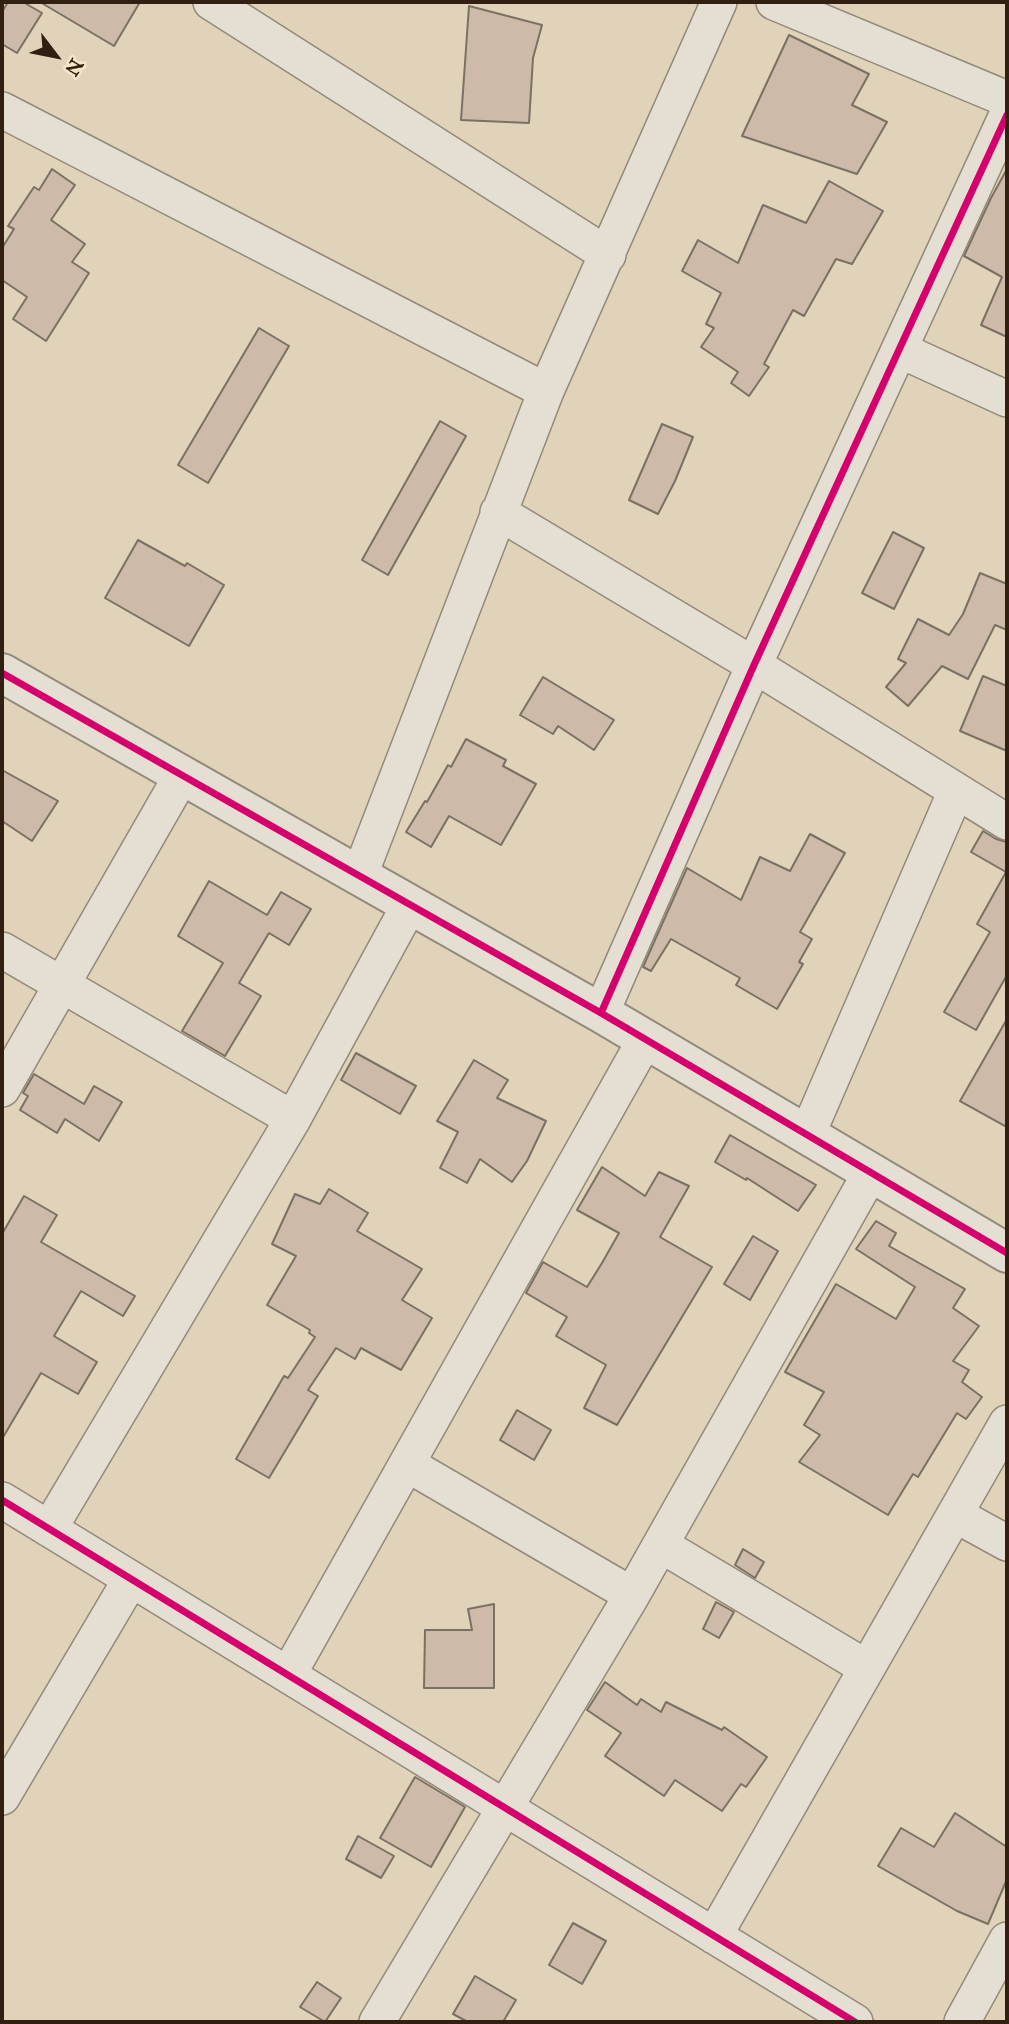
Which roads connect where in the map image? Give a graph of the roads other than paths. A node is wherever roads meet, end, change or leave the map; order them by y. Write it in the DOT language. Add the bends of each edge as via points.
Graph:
graph roads {
  1 [pos="211,2"];
  2 [pos="719,2"];
  3 [pos="774,2"];
  4 [pos="1007,99"];
  5 [pos="1007,115"];
  6 [pos="5,119"];
  7 [pos="608,255"];
  8 [pos="900,350"];
  9 [pos="546,391"];
  10 [pos="1007,399"];
  11 [pos="498,512"];
  12 [pos="754,665"];
  13 [pos="2,673"];
  14 [pos="182,775"];
  15 [pos="956,791"];
  16 [pos="1007,822"];
  17 [pos="359,877"];
  18 [pos="410,904"];
  19 [pos="2,950"];
  20 [pos="62,984"];
  21 [pos="601,1013"];
  22 [pos="646,1040"];
  23 [pos="2,1088"];
  24 [pos="293,1119"];
  25 [pos="807,1135"];
  26 [pos="871,1172"];
  27 [pos="1007,1252"];
  28 [pos="1007,1423"];
  29 [pos="407,1464"];
  30 [pos="2,1500"];
  31 [pos="956,1515"];
  32 [pos="49,1529"];
  33 [pos="1007,1543"];
  34 [pos="661,1545"];
  35 [pos="131,1579"];
  36 [pos="632,1595"];
  37 [pos="867,1668"];
  38 [pos="288,1675"];
  39 [pos="2,1797"];
  40 [pos="505,1809"];
  41 [pos="714,1936"];
  42 [pos="1007,1940"];
  43 [pos="385,2020"];
  44 [pos="855,2022"];
  45 [pos="962,2022"];
  1 -- 7 [label="street"];
  2 -- 7 [label="street"];
  3 -- 4 [label="street"];
  5 -- 8 [label="street"];
  6 -- 9 [label="street"];
  7 -- 9 [label="street"];
  8 -- 10 [label="street"];
  8 -- 12 [label="street"];
  9 -- 11 [label="street"];
  11 -- 12 [label="street"];
  11 -- 17 [label="street"];
  12 -- 15 [label="street"];
  12 -- 21 [label="street"];
  13 -- 14 [label="street"];
  14 -- 17 [label="street"];
  14 -- 20 [label="street"];
  15 -- 16 [label="street"];
  15 -- 25 [label="street"];
  17 -- 18 [label="street"];
  18 -- 21 [label="street"];
  18 -- 24 [label="street"];
  19 -- 20 [label="street"];
  20 -- 23 [label="street"];
  20 -- 24 [label="street"];
  21 -- 22 [label="street"];
  22 -- 25 [label="street"];
  22 -- 29 [label="street"];
  24 -- 32 [label="street"];
  25 -- 26 [label="street"];
  26 -- 27 [label="street"];
  26 -- 34 [label="street"];
  28 -- 31 [label="street"];
  29 -- 36 [label="street"];
  29 -- 38 [label="street"];
  30 -- 32 [label="street"];
  31 -- 33 [label="street"];
  31 -- 37 [label="street"];
  32 -- 35 [label="street"];
  34 -- 36 [label="street"];
  34 -- 37 [label="street"];
  35 -- 38 [label="street"];
  35 -- 39 [label="street"];
  36 -- 40 [label="street"];
  37 -- 41 [label="street"];
  38 -- 40 [label="street"];
  40 -- 41 [label="street"];
  40 -- 43 [label="street"];
  41 -- 44 [label="street"];
  42 -- 45 [label="street"];
}
